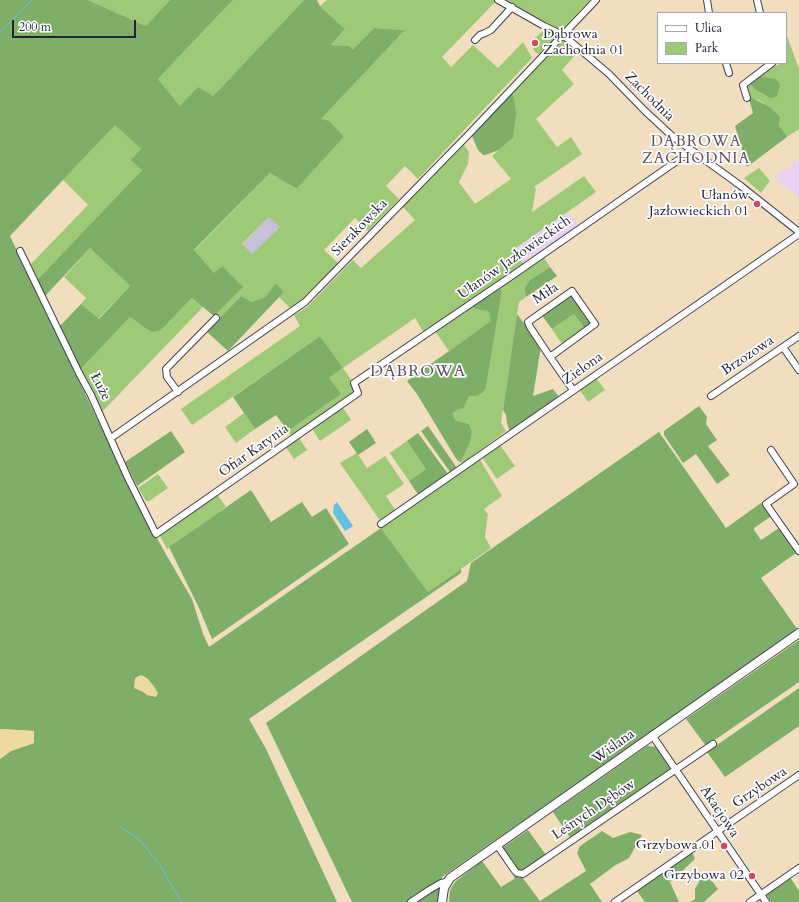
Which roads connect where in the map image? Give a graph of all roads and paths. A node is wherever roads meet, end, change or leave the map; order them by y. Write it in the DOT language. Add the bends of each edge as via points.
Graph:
graph roads {
  1 [pos="498,0"];
  2 [pos="596,0"];
  3 [pos="706,0"];
  4 [pos="757,0"];
  5 [pos="512,7"];
  6 [pos="709,12"];
  7 [pos="760,12"];
  8 [pos="563,34"];
  9 [pos="475,40"];
  10 [pos="726,64"];
  11 [pos="771,64"];
  12 [pos="729,73"];
  13 [pos="747,98"];
  14 [pos="690,150"];
  15 [pos="799,233"];
  16 [pos="20,251"];
  17 [pos="216,318"];
  18 [pos="799,336"];
  19 [pos="783,347"];
  20 [pos="550,356"];
  21 [pos="799,370"];
  22 [pos="354,384"];
  23 [pos="573,390"];
  24 [pos="178,392"];
  25 [pos="711,396"];
  26 [pos="111,438"];
  27 [pos="771,450"];
  28 [pos="381,524"];
  29 [pos="156,534"];
  30 [pos="799,550"];
  31 [pos="799,633"];
  32 [pos="652,735"];
  33 [pos="713,744"];
  34 [pos="676,769"];
  35 [pos="799,775"];
  36 [pos="718,831"];
  37 [pos="497,845"];
  38 [pos="799,868"];
  39 [pos="446,882"];
  40 [pos="761,894"];
  41 [pos="411,902"];
  42 [pos="442,902"];
  43 [pos="615,902"];
  44 [pos="750,902"];
  45 [pos="766,902"];
  1 -- 5 [label="street, Zachodnia"];
  2 -- 8 [label="street, Sierakowska"];
  3 -- 6 [label="street"];
  4 -- 7 [label="street"];
  5 -- 8 [label="street, Zachodnia"];
  5 -- 9 [label="street" via="491,30"];
  8 -- 14 [label="street, Zachodnia"];
  8 -- 24 [label="street, Sierakowska" via="311,296"];
  10 -- 12 [label="street"];
  11 -- 13 [label="street" via="743,85"];
  14 -- 15 [label="street, Zachodnia" via="741,186"];
  14 -- 22 [label="street, Ułanów Jazłowieckich"];
  15 -- 23 [label="street, Zielona"];
  16 -- 26 [label="street, Łuże"];
  17 -- 24 [label="street" via="166,369 167,377"];
  18 -- 19 [label="street, Brzozowa"];
  19 -- 21 [label="street"];
  19 -- 25 [label="street, Brzozowa"];
  20 -- 20 [label="street, Miła" via="528,322 572,291 595,324"];
  20 -- 23 [label="street, Miła"];
  22 -- 29 [label="street, Ofiar Katynia" via="358,393"];
  23 -- 28 [label="street, Zielona"];
  24 -- 26 [label="street, Sierakowska"];
  26 -- 29 [label="street, Łuże"];
  27 -- 30 [label="street" via="794,484 766,504"];
  31 -- 32 [label="main road, Wiślana"];
  32 -- 34 [label="street, Akacjowa"];
  32 -- 37 [label="main road, Wiślana"];
  33 -- 34 [label="street, Leśnych Dębów"];
  34 -- 36 [label="street, Akacjowa"];
  34 -- 37 [label="street, Leśnych Dębów" via="523,874 515,871"];
  35 -- 36 [label="street, Grzybowa"];
  36 -- 40 [label="street, Akacjowa"];
  36 -- 43 [label="street, Grzybowa"];
  37 -- 39 [label="main road, Wiślana"];
  38 -- 40 [label="street"];
  39 -- 41 [label="street"];
  39 -- 42 [label="main road"];
  40 -- 44 [label="street"];
  40 -- 45 [label="street, Akacjowa"];
}
